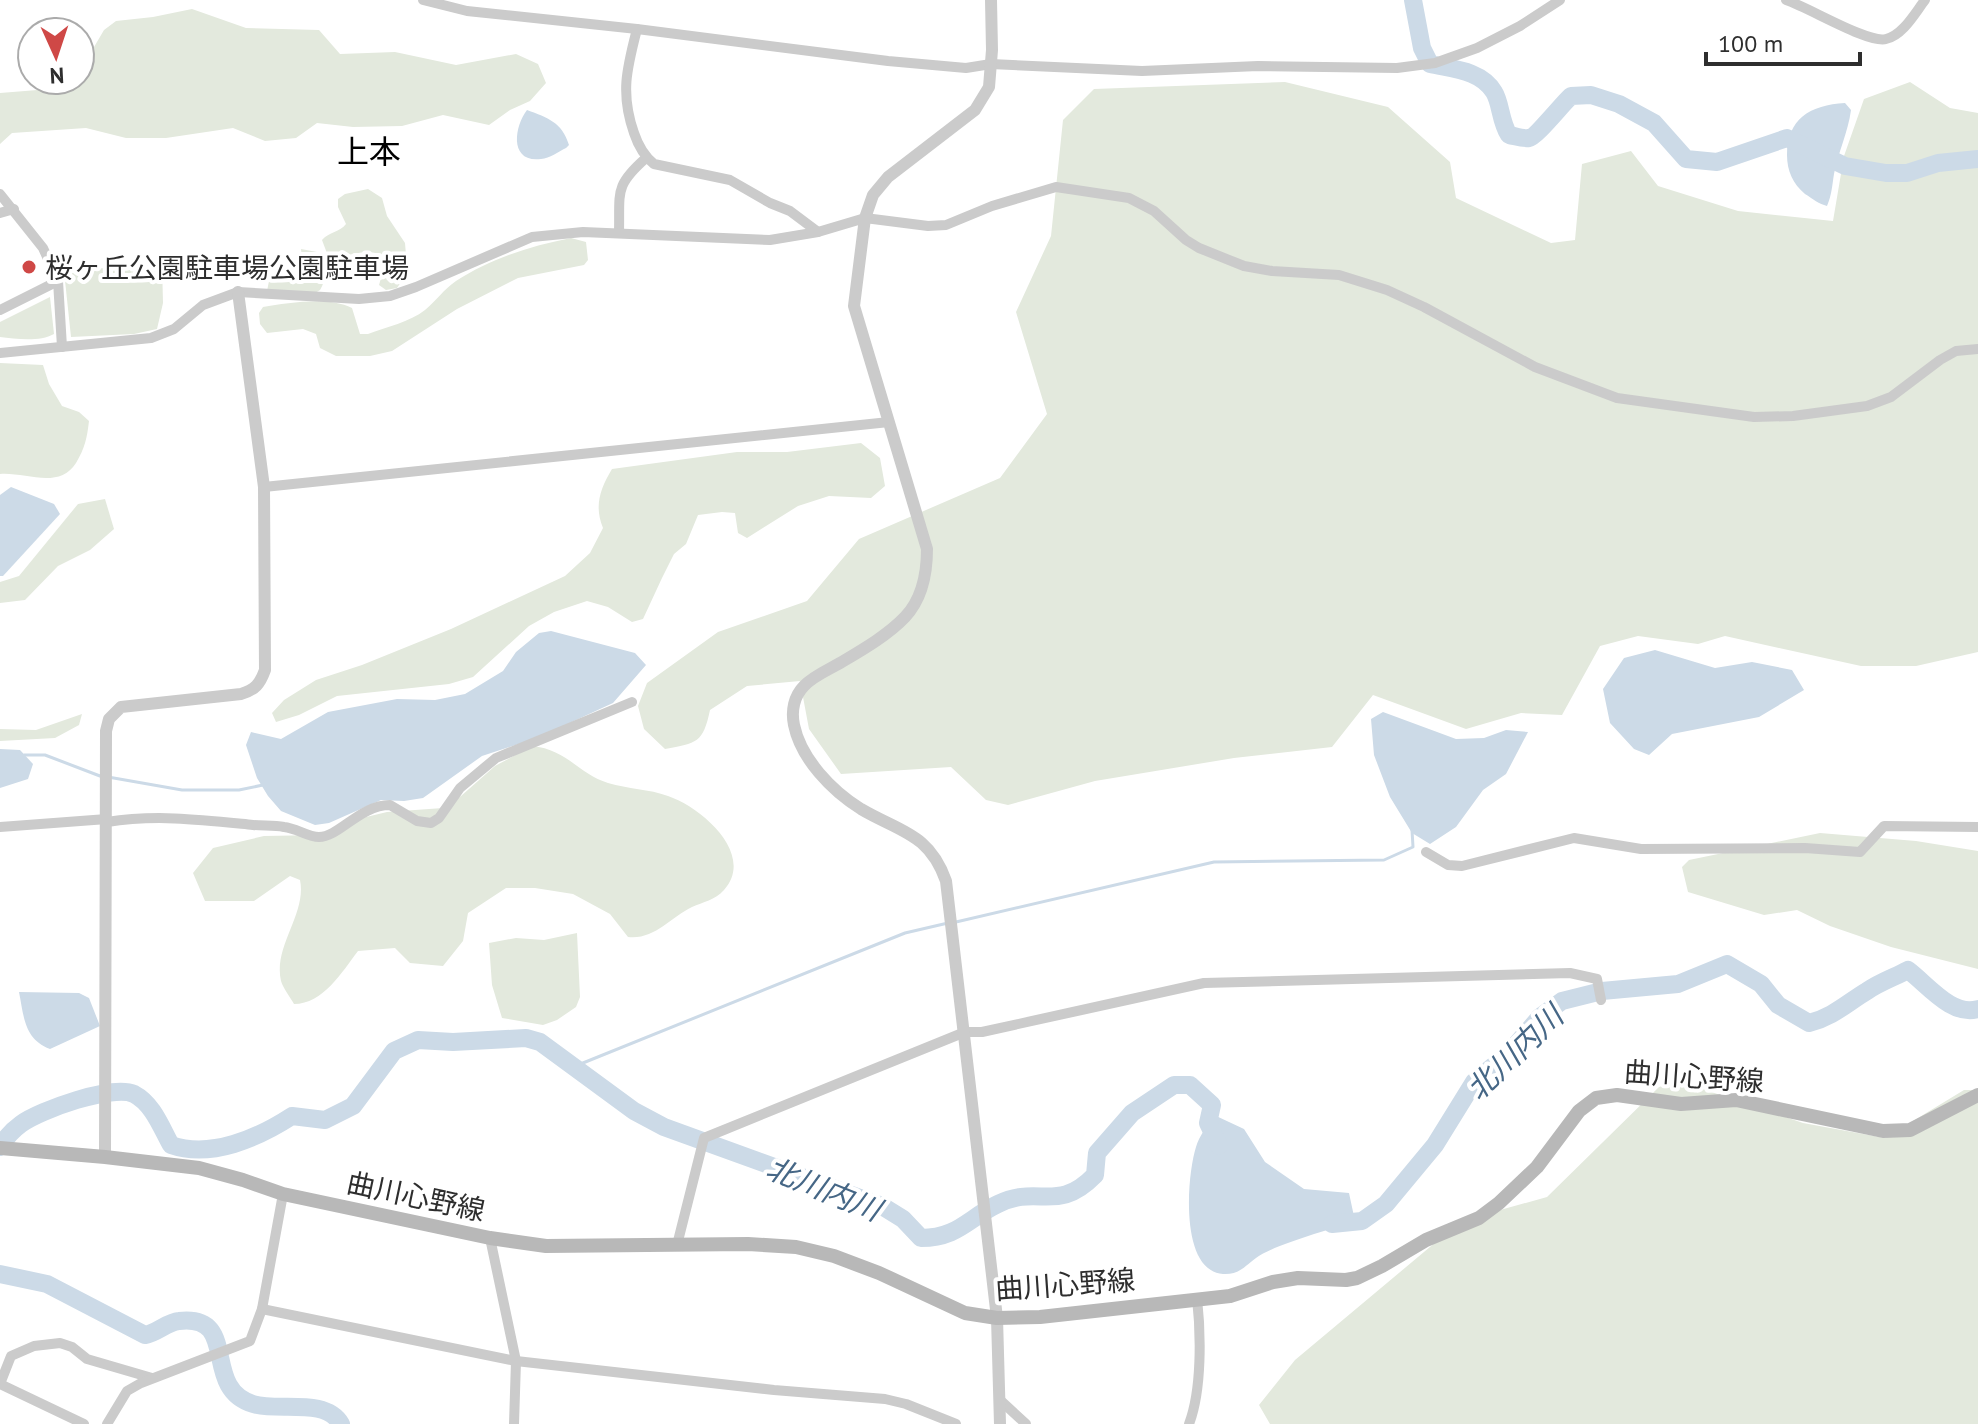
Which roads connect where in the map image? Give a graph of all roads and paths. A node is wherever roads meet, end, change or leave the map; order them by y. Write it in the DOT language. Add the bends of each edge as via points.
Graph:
graph roads {
  1 [pos="423,0"];
  2 [pos="991,0"];
  3 [pos="1560,0"];
  4 [pos="1786,0"];
  5 [pos="1925,0"];
  6 [pos="637,29"];
  7 [pos="991,64"];
  8 [pos="646,158"];
  9 [pos="0,194"];
  10 [pos="14,209"];
  11 [pos="0,213"];
  12 [pos="865,218"];
  13 [pos="619,232"];
  14 [pos="818,232"];
  15 [pos="58,281"];
  16 [pos="238,292"];
  17 [pos="0,310"];
  18 [pos="62,347"];
  19 [pos="1978,349"];
  20 [pos="0,353"];
  21 [pos="889,422"];
  22 [pos="264,487"];
  23 [pos="632,702"];
  24 [pos="107,821"];
  25 [pos="0,827"];
  26 [pos="1978,827"];
  27 [pos="1426,852"];
  28 [pos="1601,1000"];
  29 [pos="965,1032"];
  30 [pos="1978,1095"];
  31 [pos="0,1148"];
  32 [pos="105,1157"];
  33 [pos="283,1194"];
  34 [pos="490,1238"];
  35 [pos="677,1245"];
  36 [pos="1197,1298"];
  37 [pos="262,1309"];
  38 [pos="997,1318"];
  39 [pos="516,1361"];
  40 [pos="152,1378"];
  41 [pos="1000,1400"];
  42 [pos="84,1424"];
  43 [pos="107,1424"];
  44 [pos="514,1424"];
  45 [pos="956,1424"];
  46 [pos="1000,1424"];
  47 [pos="1026,1424"];
  48 [pos="1189,1424"];
  1 -- 6 [label="street" via="467,11"];
  2 -- 7 [label="street"];
  3 -- 7 [label="street" via="1477,48 1435,63 1397,68 1142,71"];
  4 -- 5 [label="street" via="1874,39 1887,39 1906,26"];
  6 -- 7 [label="street" via="888,61 966,68"];
  6 -- 8 [label="street" via="625,106"];
  7 -- 12 [label="street" via="989,87 975,110 888,177 873,195"];
  8 -- 13 [label="street" via="621,187"];
  8 -- 14 [label="street" via="730,180"];
  9 -- 10 [label="street"];
  10 -- 11 [label="street"];
  10 -- 15 [label="street" via="43,248"];
  12 -- 14 [label="street"];
  12 -- 19 [label="street" via="946,225 1056,187 1129,198 1154,211 1186,240 1224,259 1272,271 1339,275 1387,290 1562,379 1617,398 1716,413 1793,416 1867,406 1891,397 1956,351"];
  12 -- 21 [label="street" via="854,306"];
  13 -- 14 [label="street" via="770,240"];
  13 -- 16 [label="street" via="532,237 390,296"];
  15 -- 17 [label="street"];
  15 -- 18 [label="street"];
  16 -- 18 [label="street" via="203,305 174,329 151,338"];
  16 -- 22 [label="street"];
  18 -- 20 [label="street"];
  21 -- 22 [label="street"];
  21 -- 29 [label="street" via="927,549 923,587 905,617 804,686 794,700 792,717 805,753 835,790 913,834 939,860"];
  22 -- 24 [label="street" via="261,682 241,694 113,712 106,731"];
  23 -- 24 [label="street" via="496,758 460,788 431,823 390,805 362,812 324,837 281,826 174,817"];
  24 -- 25 [label="street"];
  24 -- 32 [label="street"];
  26 -- 27 [label="street" via="1884,826 1860,852 1641,849 1574,838 1462,866 1448,865"];
  28 -- 29 [label="street" via="1597,979 1570,973 1204,983"];
  29 -- 35 [label="street" via="704,1138"];
  29 -- 38 [label="street"];
  30 -- 36 [label="main road, 曲川心野線" via="1910,1130 1883,1131 1755,1102 1596,1098 1579,1111 1537,1167 1479,1218 1357,1278 1298,1278 1230,1296"];
  31 -- 32 [label="main road, 曲川心野線"];
  32 -- 33 [label="main road, 曲川心野線" via="199,1168"];
  33 -- 34 [label="main road, 曲川心野線"];
  33 -- 37 [label="street"];
  34 -- 35 [label="main road, 曲川心野線" via="546,1246"];
  34 -- 39 [label="street"];
  35 -- 38 [label="main road, 曲川心野線" via="796,1247 879,1273 965,1313"];
  36 -- 38 [label="main road, 曲川心野線"];
  36 -- 48 [label="street" via="1200,1333"];
  37 -- 39 [label="street"];
  37 -- 40 [label="street" via="250,1341"];
  38 -- 41 [label="street"];
  39 -- 44 [label="street"];
  39 -- 45 [label="street" via="885,1399"];
  40 -- 42 [label="street" via="87,1359 60,1343 11,1356 0,1384"];
  40 -- 43 [label="street" via="127,1391"];
  41 -- 46 [label="street"];
  41 -- 47 [label="street"];
}
